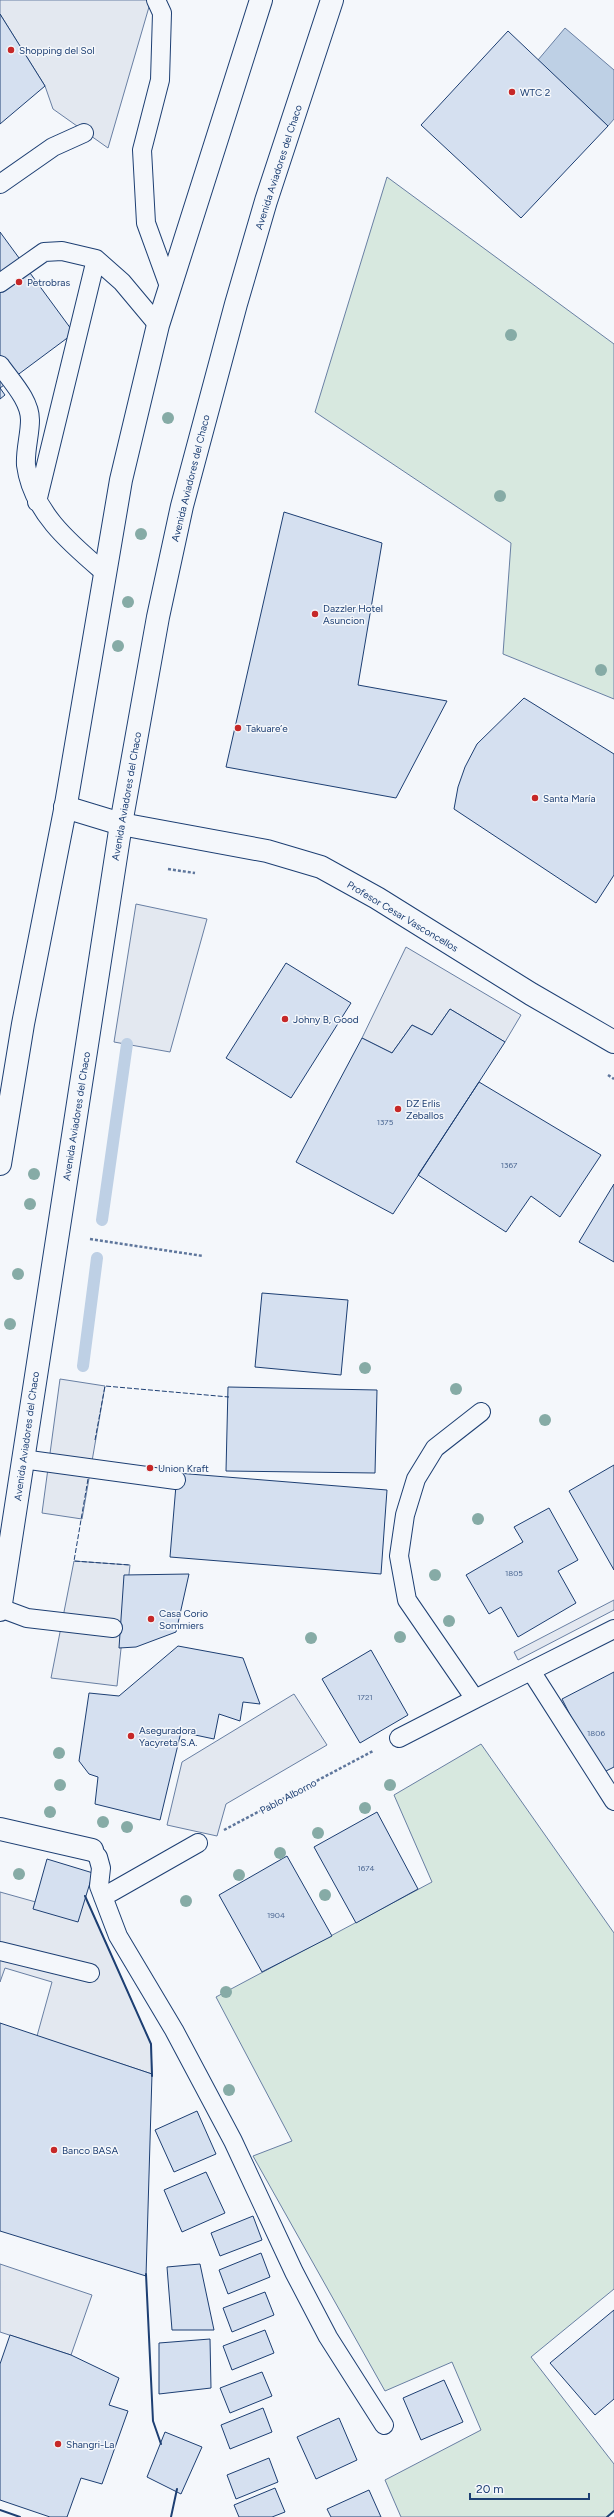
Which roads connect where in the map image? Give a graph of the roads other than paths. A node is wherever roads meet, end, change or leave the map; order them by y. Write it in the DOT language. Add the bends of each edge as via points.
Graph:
graph roads {
  1 [pos="156,0"];
  2 [pos="261,0"];
  3 [pos="332,0"];
  4 [pos="84,133"];
  5 [pos="0,184"];
  6 [pos="96,259"];
  7 [pos="0,283"];
  8 [pos="170,289"];
  9 [pos="158,325"];
  10 [pos="0,365"];
  11 [pos="37,502"];
  12 [pos="105,573"];
  13 [pos="65,808"];
  14 [pos="121,824"];
  15 [pos="614,1042"];
  16 [pos="0,1164"];
  17 [pos="481,1412"];
  18 [pos="22,1459"];
  19 [pos="176,1480"];
  20 [pos="0,1609"];
  21 [pos="113,1628"];
  22 [pos="614,1630"];
  23 [pos="531,1671"];
  24 [pos="475,1699"];
  25 [pos="399,1738"];
  26 [pos="614,1801"];
  27 [pos="0,1829"];
  28 [pos="198,1843"];
  29 [pos="92,1850"];
  30 [pos="104,1897"];
  31 [pos="0,1952"];
  32 [pos="90,1973"];
  33 [pos="384,2425"];
  1 -- 8 [label="lane" via="162,13 160,80 142,150 146,223"];
  2 -- 8 [label="main road"];
  3 -- 14 [label="main road, Avenida Aviadores del Chaco" via="266,201 182,506 160,610"];
  4 -- 5 [label="lane" via="53,147"];
  6 -- 7 [label="lane" via="62,251 44,252"];
  6 -- 9 [label="lane" via="122,282"];
  6 -- 11 [label="lane"];
  8 -- 9 [label="main road"];
  9 -- 12 [label="main road" via="121,480"];
  10 -- 11 [label="lane" via="27,404 30,419 26,465"];
  11 -- 12 [label="lane" via="67,541"];
  12 -- 13 [label="main road"];
  13 -- 14 [label="main road, Profesor Cesar Vasconcellos"];
  13 -- 16 [label="main road" via="23,1024"];
  14 -- 15 [label="main road, Profesor Cesar Vasconcellos" via="268,851 321,867 377,898 524,990"];
  14 -- 18 [label="main road, Avenida Aviadores del Chaco"];
  17 -- 24 [label="lane" via="435,1448 416,1479 405,1515 399,1556 407,1600"];
  18 -- 19 [label="lane"];
  18 -- 20 [label="main road, Avenida Aviadores del Chaco"];
  20 -- 21 [label="lane" via="27,1618"];
  22 -- 23 [label="lane"];
  23 -- 24 [label="lane"];
  23 -- 26 [label="lane"];
  24 -- 25 [label="lane"];
  27 -- 29 [label="main road"];
  28 -- 30 [label="lane"];
  29 -- 30 [label="lane" via="98,1857 101,1868 98,1886"];
  30 -- 33 [label="lane" via="118,1936 174,2030 233,2142 294,2272 328,2337"];
  31 -- 32 [label="lane"];
}
